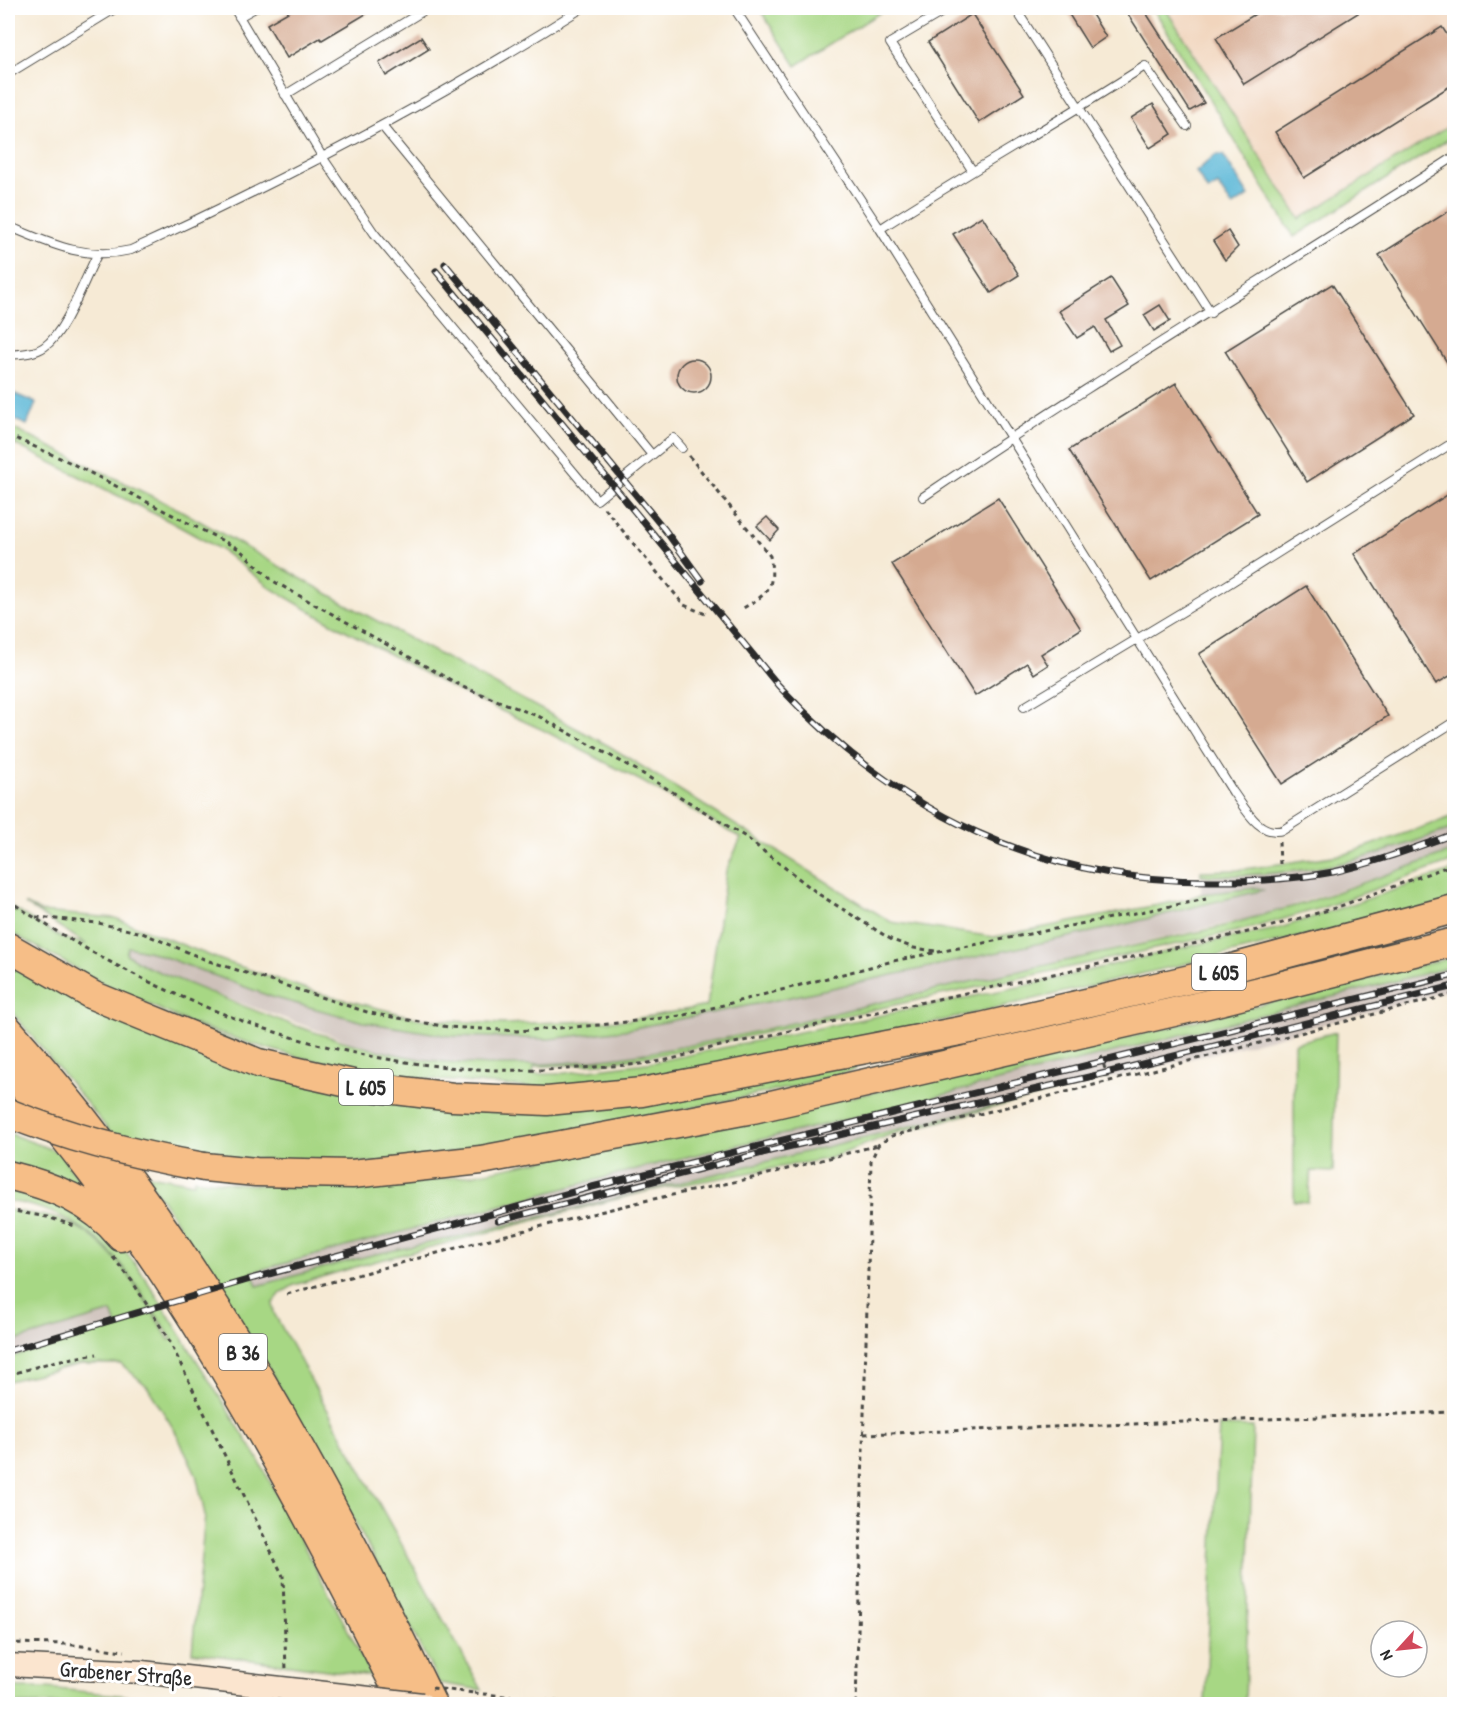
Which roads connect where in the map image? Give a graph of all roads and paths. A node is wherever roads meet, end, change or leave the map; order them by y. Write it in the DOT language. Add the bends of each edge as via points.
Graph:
graph roads {
  1 [pos="116,8"];
  2 [pos="234,8"];
  3 [pos="255,8"];
  4 [pos="428,8"];
  5 [pos="582,8"];
  6 [pos="734,8"];
  7 [pos="949,8"];
  8 [pos="1015,8"];
  9 [pos="239,17"];
  10 [pos="8,74"];
  11 [pos="285,95"];
  12 [pos="1079,108"];
  13 [pos="382,126"];
  14 [pos="1187,126"];
  15 [pos="1455,157"];
  16 [pos="323,158"];
  17 [pos="972,170"];
  18 [pos="8,226"];
  19 [pos="880,229"];
  20 [pos="97,255"];
  21 [pos="1211,313"];
  22 [pos="8,355"];
  23 [pos="8,435"];
  24 [pos="1010,437"];
  25 [pos="1455,442"];
  26 [pos="682,448"];
  27 [pos="652,455"];
  28 [pos="923,497"];
  29 [pos="597,500"];
  30 [pos="740,610"];
  31 [pos="708,615"];
  32 [pos="1138,638"];
  33 [pos="1024,707"];
  34 [pos="1455,722"];
  35 [pos="1279,832"];
  36 [pos="1280,864"];
  37 [pos="1455,864"];
  38 [pos="1206,899"];
  39 [pos="8,900"];
  40 [pos="1455,909"];
  41 [pos="31,916"];
  42 [pos="1455,942"];
  43 [pos="8,947"];
  44 [pos="940,952"];
  45 [pos="1455,994"];
  46 [pos="8,1029"];
  47 [pos="1101,1056"];
  48 [pos="8,1068"];
  49 [pos="1109,1082"];
  50 [pos="8,1113"];
  51 [pos="878,1146"];
  52 [pos="8,1175"];
  53 [pos="8,1210"];
  54 [pos="82,1230"];
  55 [pos="106,1250"];
  56 [pos="287,1294"];
  57 [pos="97,1353"];
  58 [pos="226,1371"];
  59 [pos="8,1375"];
  60 [pos="1455,1412"];
  61 [pos="864,1434"];
  62 [pos="8,1665"];
  63 [pos="284,1688"];
  64 [pos="474,1693"];
  65 [pos="404,1704"];
  66 [pos="422,1704"];
  67 [pos="432,1704"];
  68 [pos="583,1704"];
  69 [pos="856,1704"];
  1 -- 10 [label="lane"];
  2 -- 9 [label="lane"];
  3 -- 9 [label="lane"];
  4 -- 11 [label="lane"];
  5 -- 13 [label="lane"];
  6 -- 19 [label="lane"];
  7 -- 17 [label="lane" via="890,43"];
  8 -- 12 [label="lane"];
  9 -- 11 [label="lane"];
  11 -- 16 [label="lane"];
  12 -- 14 [label="lane" via="1145,66"];
  12 -- 17 [label="lane"];
  12 -- 21 [label="lane"];
  13 -- 16 [label="lane"];
  13 -- 27 [label="lane"];
  15 -- 21 [label="lane"];
  16 -- 20 [label="lane" via="131,250"];
  16 -- 29 [label="lane" via="374,233"];
  17 -- 19 [label="lane"];
  18 -- 20 [label="lane" via="62,249"];
  19 -- 24 [label="lane"];
  20 -- 22 [label="lane" via="57,334 43,348"];
  21 -- 24 [label="lane"];
  23 -- 44 [label="path" via="239,549 273,581 465,688 540,717 640,772 744,836 820,895 892,940"];
  24 -- 28 [label="lane"];
  24 -- 32 [label="lane"];
  25 -- 32 [label="lane"];
  26 -- 27 [label="lane" via="673,438"];
  26 -- 30 [label="path" via="770,556 771,586"];
  27 -- 29 [label="lane"];
  29 -- 31 [label="path" via="684,605"];
  32 -- 33 [label="lane"];
  32 -- 35 [label="lane" via="1239,800 1257,824"];
  34 -- 35 [label="lane"];
  35 -- 36 [label="path"];
  37 -- 41 [label="path" via="1335,908 1262,929 697,1051 672,1061 539,1071 405,1064 257,1028 144,981"];
  38 -- 44 [label="path"];
  39 -- 41 [label="path"];
  40 -- 43 [label="highway, L 605" via="1195,978 981,1027 663,1088 547,1101 453,1098 362,1086 258,1063 92,994"];
  41 -- 44 [label="path" via="98,923 142,933 209,961 369,1013 448,1028 517,1031 681,1016"];
  42 -- 50 [label="highway, L 605, bridge" via="1188,1009 753,1109 481,1160 402,1170 340,1174 204,1167 90,1141"];
  45 -- 49 [label="path"];
  46 -- 67 [label="highway, B 36" via="108,1152 198,1279 308,1462"];
  47 -- 49 [label="path"];
  48 -- 58 [label="highway, B 36" via="133,1230"];
  49 -- 51 [label="path" via="892,1136"];
  51 -- 56 [label="path" via="511,1234"];
  51 -- 61 [label="path" via="871,1161"];
  52 -- 58 [label="highway" via="73,1197 101,1215 131,1249 194,1339"];
  53 -- 54 [label="path" via="68,1223"];
  55 -- 63 [label="path" via="132,1281 169,1340 283,1576"];
  57 -- 59 [label="path"];
  58 -- 65 [label="highway, B 36" via="299,1497"];
  60 -- 61 [label="path"];
  61 -- 69 [label="path"];
  62 -- 63 [label="street, Grabener Straße" via="142,1672"];
  63 -- 66 [label="street, Grabener Straße, bridge"];
  64 -- 68 [label="path"];
}
